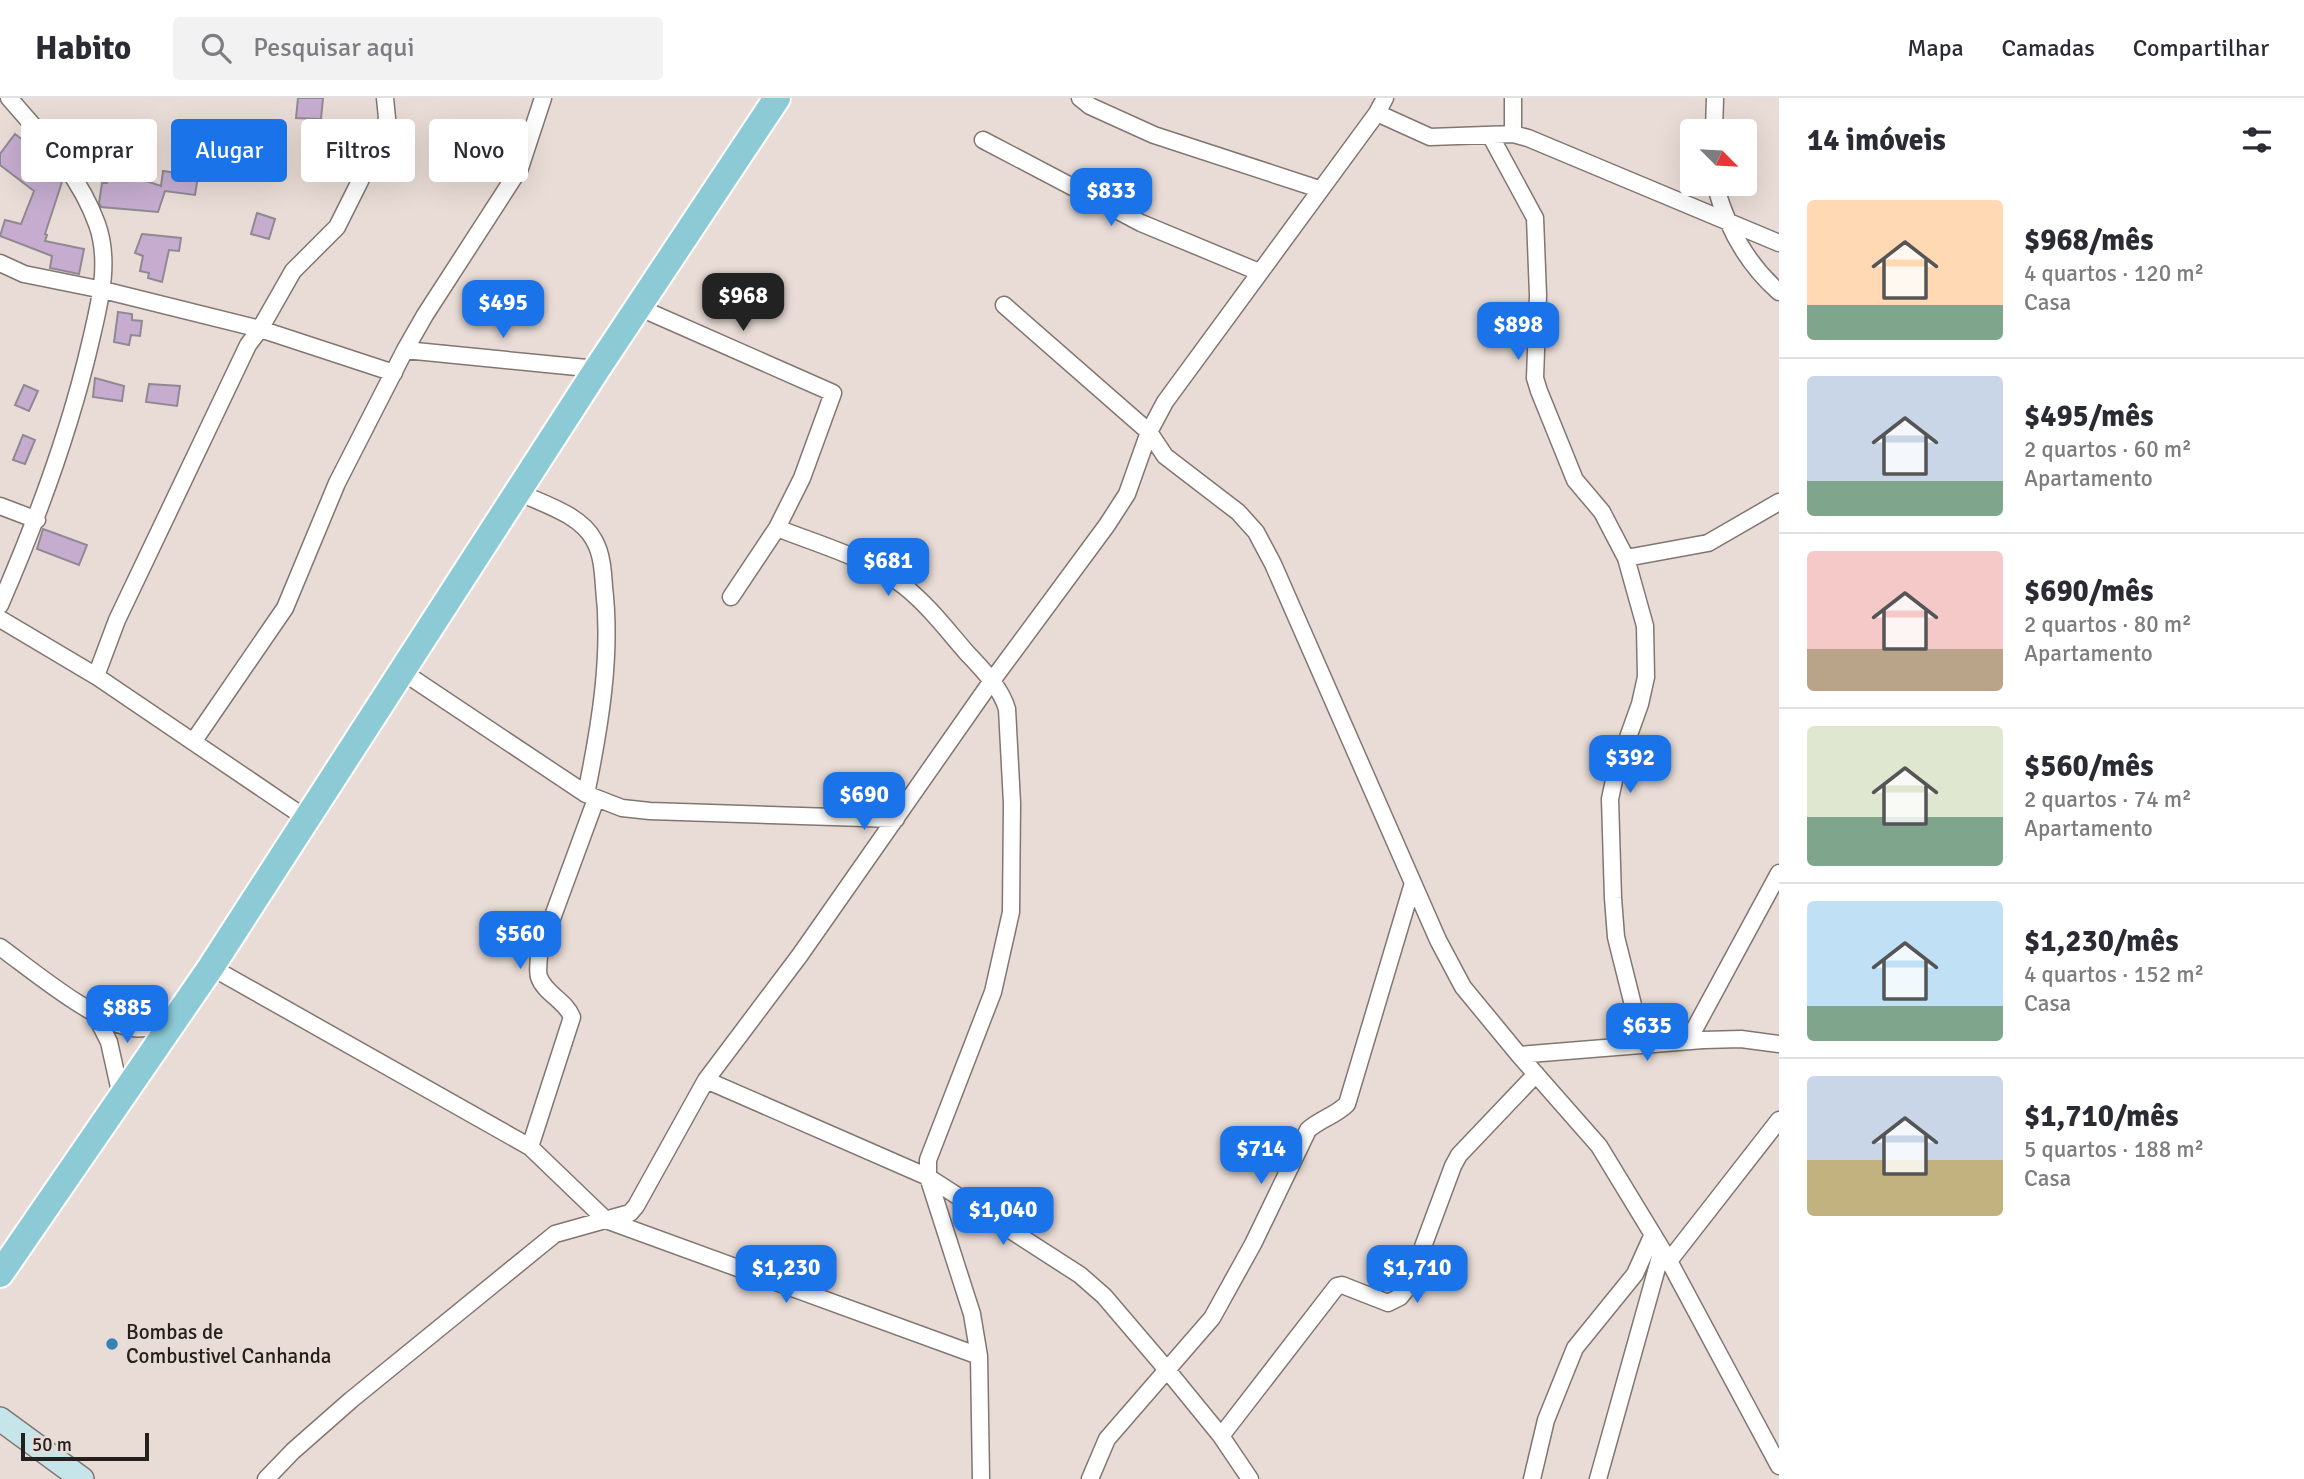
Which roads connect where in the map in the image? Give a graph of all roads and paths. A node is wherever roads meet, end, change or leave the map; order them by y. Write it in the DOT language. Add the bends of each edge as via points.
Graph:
graph roads {
  1 [pos="9,98"];
  2 [pos="385,98"];
  3 [pos="543,98"];
  4 [pos="777,98"];
  5 [pos="1080,98"];
  6 [pos="1385,98"];
  7 [pos="1513,98"];
  8 [pos="1715,98"];
  9 [pos="1377,113"];
  10 [pos="1714,119"];
  11 [pos="1513,134"];
  12 [pos="1490,135"];
  13 [pos="983,140"];
  14 [pos="1319,189"];
  15 [pos="1719,196"];
  16 [pos="1728,221"];
  17 [pos="1779,243"];
  18 [pos="0,263"];
  19 [pos="1259,272"];
  20 [pos="103,290"];
  21 [pos="1779,292"];
  22 [pos="1004,305"];
  23 [pos="638,307"];
  24 [pos="260,329"];
  25 [pos="405,350"];
  26 [pos="597,369"];
  27 [pos="394,373"];
  28 [pos="1149,432"];
  29 [pos="518,492"];
  30 [pos="1779,502"];
  31 [pos="0,506"];
  32 [pos="37,520"];
  33 [pos="777,528"];
  34 [pos="1626,558"];
  35 [pos="730,597"];
  36 [pos="0,606"];
  37 [pos="0,618"];
  38 [pos="403,672"];
  39 [pos="96,676"];
  40 [pos="991,682"];
  41 [pos="193,742"];
  42 [pos="591,796"];
  43 [pos="307,819"];
  44 [pos="896,819"];
  45 [pos="1779,873"];
  46 [pos="1413,883"];
  47 [pos="0,947"];
  48 [pos="211,967"];
  49 [pos="94,1012"];
  50 [pos="170,1025"];
  51 [pos="1688,1041"];
  52 [pos="1779,1044"];
  53 [pos="1643,1045"];
  54 [pos="1519,1055"];
  55 [pos="1536,1074"];
  56 [pos="706,1080"];
  57 [pos="121,1096"];
  58 [pos="1779,1120"];
  59 [pos="530,1147"];
  60 [pos="928,1177"];
  61 [pos="606,1220"];
  62 [pos="1653,1234"];
  63 [pos="1665,1256"];
  64 [pos="0,1273"];
  65 [pos="979,1356"];
  66 [pos="1168,1371"];
  67 [pos="0,1419"];
  68 [pos="1221,1436"];
  69 [pos="1779,1466"];
  70 [pos="82,1479"];
  71 [pos="266,1479"];
  72 [pos="981,1479"];
  73 [pos="1090,1479"];
  74 [pos="1250,1479"];
  75 [pos="1531,1479"];
  76 [pos="1598,1479"];
  1 -- 20 [label="street" via="71,170 85,198 103,244"];
  2 -- 24 [label="street" via="387,118 382,137 337,227 293,271"];
  3 -- 25 [label="street" via="520,168"];
  4 -- 23 [label="main road"];
  5 -- 14 [label="street" via="1154,135"];
  6 -- 9 [label="street"];
  7 -- 11 [label="street"];
  8 -- 10 [label="street"];
  9 -- 12 [label="street" via="1430,137"];
  9 -- 14 [label="street"];
  11 -- 12 [label="street"];
  11 -- 16 [label="street"];
  12 -- 34 [label="street" via="1535,218 1535,378 1539,391 1575,480 1602,512"];
  13 -- 19 [label="street" via="1140,223"];
  14 -- 19 [label="street"];
  15 -- 16 [label="street"];
  16 -- 17 [label="street"];
  16 -- 21 [label="street" via="1744,252"];
  18 -- 20 [label="street" via="24,274"];
  19 -- 28 [label="street" via="1165,402"];
  20 -- 24 [label="street"];
  20 -- 32 [label="street" via="79,389"];
  22 -- 28 [label="street"];
  23 -- 26 [label="main road"];
  23 -- 33 [label="street" via="833,393 802,478"];
  24 -- 27 [label="street"];
  24 -- 39 [label="street" via="179,485"];
  25 -- 26 [label="street"];
  25 -- 27 [label="street"];
  26 -- 29 [label="main road"];
  27 -- 41 [label="street" via="337,483 285,608"];
  28 -- 40 [label="street" via="1126,494 1107,525"];
  28 -- 46 [label="street" via="1165,456 1238,512 1256,532"];
  29 -- 38 [label="main road"];
  29 -- 42 [label="street" via="571,517 593,538 601,558 608,619"];
  30 -- 34 [label="street" via="1708,544"];
  31 -- 32 [label="street"];
  32 -- 36 [label="street"];
  33 -- 35 [label="street"];
  33 -- 40 [label="street" via="852,557 902,584"];
  34 -- 53 [label="street" via="1645,626 1646,677 1610,799 1613,898 1616,937"];
  37 -- 39 [label="street"];
  38 -- 42 [label="street"];
  38 -- 43 [label="main road"];
  39 -- 41 [label="street"];
  40 -- 44 [label="street"];
  40 -- 60 [label="street" via="1004,696 1007,709 1011,912 993,992 931,1153"];
  41 -- 43 [label="street"];
  42 -- 44 [label="street" via="622,808 650,811"];
  42 -- 59 [label="street" via="539,954 538,976 572,1017"];
  43 -- 48 [label="main road"];
  44 -- 56 [label="street"];
  45 -- 51 [label="street"];
  46 -- 54 [label="street" via="1463,987"];
  46 -- 66 [label="street" via="1347,1104 1337,1115 1308,1130 1212,1318"];
  47 -- 49 [label="street"];
  48 -- 50 [label="main road"];
  48 -- 59 [label="street"];
  49 -- 50 [label="street" via="132,1028"];
  49 -- 57 [label="street" via="109,1042"];
  50 -- 57 [label="main road"];
  51 -- 52 [label="street" via="1741,1039"];
  51 -- 53 [label="street"];
  53 -- 54 [label="street"];
  54 -- 55 [label="street"];
  55 -- 62 [label="street" via="1599,1146"];
  55 -- 68 [label="street" via="1459,1156 1408,1287 1400,1297 1388,1303 1337,1286"];
  56 -- 60 [label="street"];
  56 -- 61 [label="street" via="636,1206 630,1213"];
  57 -- 64 [label="main road"];
  58 -- 63 [label="street"];
  59 -- 61 [label="street"];
  60 -- 65 [label="street" via="963,1282"];
  60 -- 66 [label="street" via="1080,1275 1104,1296"];
  61 -- 65 [label="street"];
  61 -- 71 [label="street" via="555,1234 351,1400"];
  62 -- 63 [label="street"];
  62 -- 75 [label="street" via="1635,1273 1575,1348 1546,1420"];
  63 -- 69 [label="street"];
  63 -- 76 [label="street"];
  65 -- 72 [label="street"];
  66 -- 68 [label="street"];
  66 -- 73 [label="street" via="1107,1439"];
  67 -- 70 [label="street"];
  68 -- 74 [label="street"];
}
